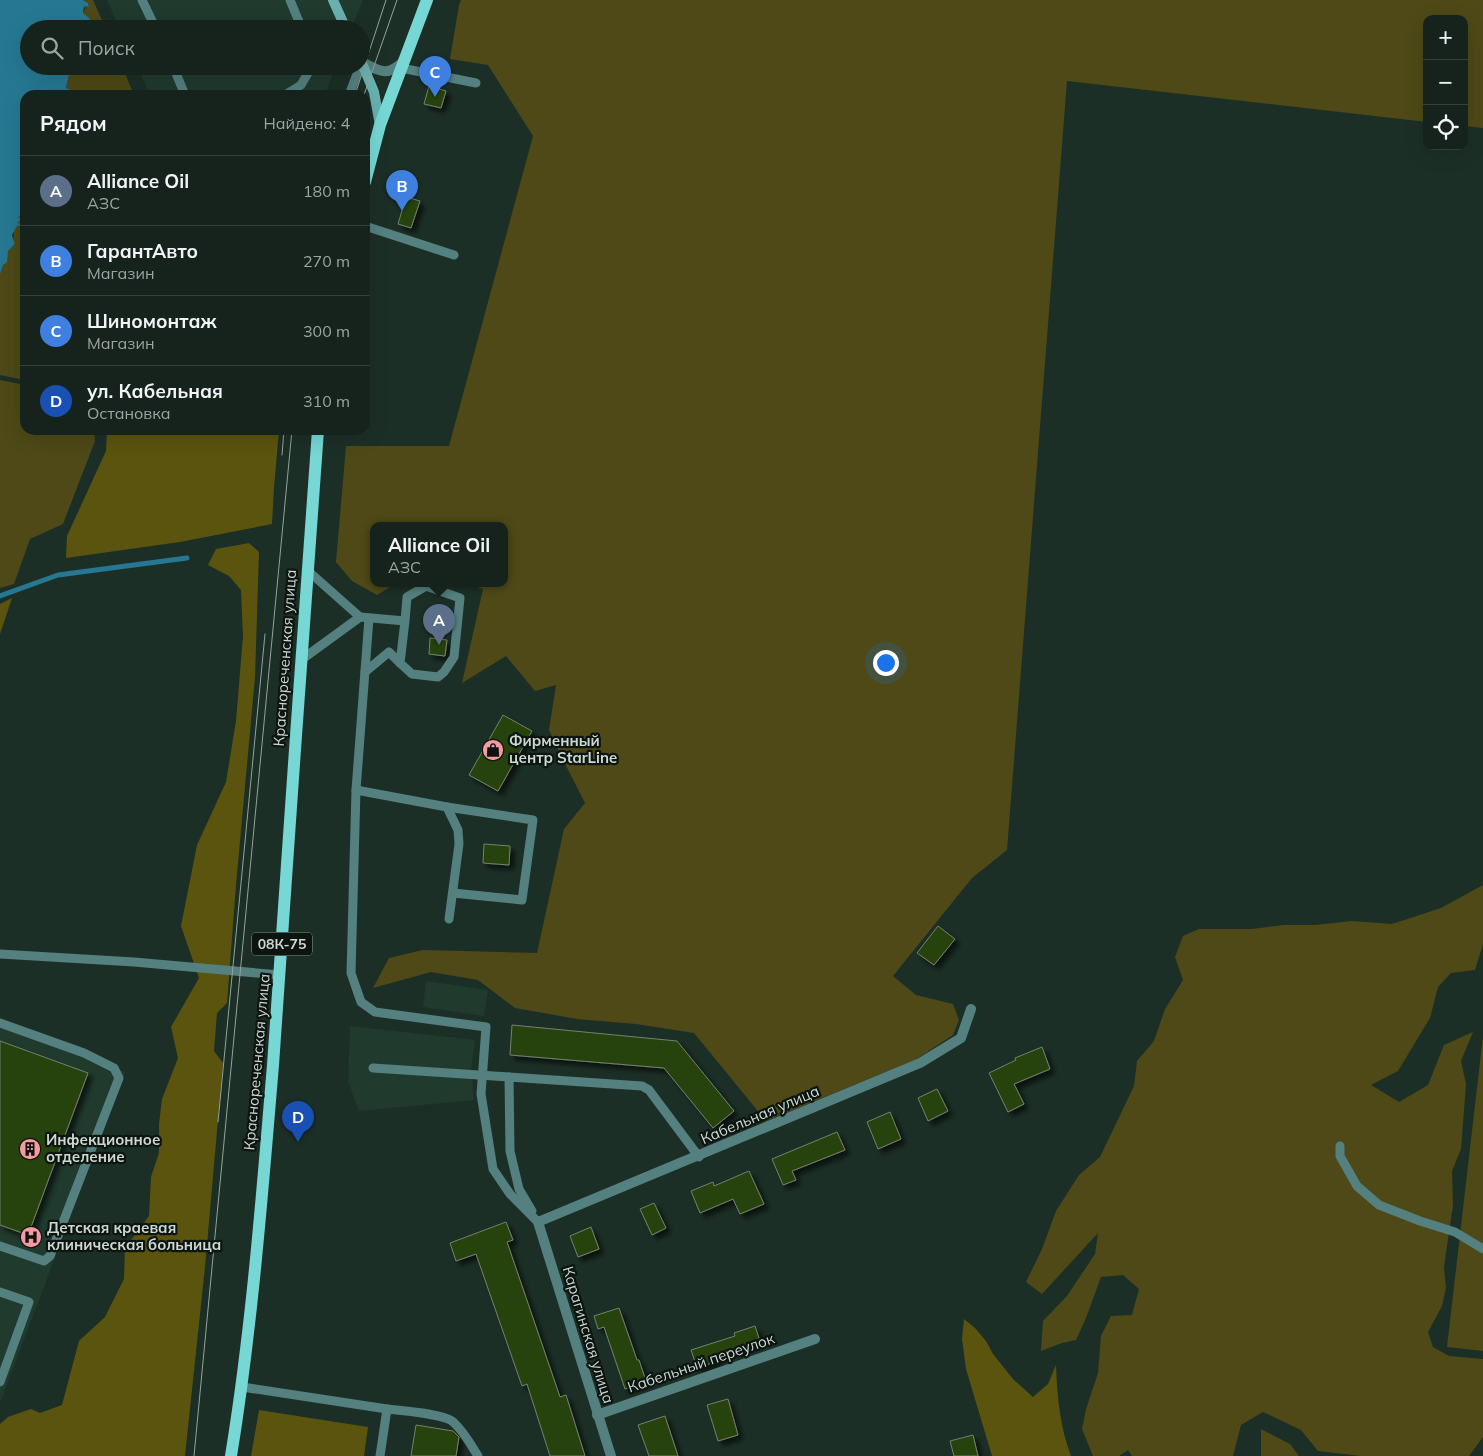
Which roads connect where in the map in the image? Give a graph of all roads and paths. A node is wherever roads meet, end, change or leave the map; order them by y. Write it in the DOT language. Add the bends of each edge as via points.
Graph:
graph roads {
  1 [pos="142,0"];
  2 [pos="290,0"];
  3 [pos="333,0"];
  4 [pos="427,0"];
  5 [pos="152,20"];
  6 [pos="298,20"];
  7 [pos="342,20"];
  8 [pos="403,64"];
  9 [pos="370,67"];
  10 [pos="177,75"];
  11 [pos="307,75"];
  12 [pos="356,75"];
  13 [pos="366,75"];
  14 [pos="476,83"];
  15 [pos="183,90"];
  16 [pos="293,90"];
  17 [pos="351,90"];
  18 [pos="380,125"];
  19 [pos="370,163"];
  20 [pos="370,228"];
  21 [pos="454,255"];
  22 [pos="318,435"];
  23 [pos="306,570"];
  24 [pos="424,587"];
  25 [pos="429,587"];
  26 [pos="364,617"];
  27 [pos="404,621"];
  28 [pos="301,660"];
  29 [pos="400,663"];
  30 [pos="365,672"];
  31 [pos="356,790"];
  32 [pos="447,807"];
  33 [pos="453,893"];
  34 [pos="449,919"];
  35 [pos="0,954"];
  36 [pos="280,975"];
  37 [pos="971,1009"];
  38 [pos="0,1023"];
  39 [pos="373,1068"];
  40 [pos="482,1076"];
  41 [pos="509,1077"];
  42 [pos="1340,1146"];
  43 [pos="699,1157"];
  44 [pos="538,1222"];
  45 [pos="0,1246"];
  46 [pos="1483,1249"];
  47 [pos="0,1292"];
  48 [pos="815,1339"];
  49 [pos="0,1382"];
  50 [pos="242,1388"];
  51 [pos="386,1410"];
  52 [pos="597,1415"];
  53 [pos="231,1456"];
  54 [pos="380,1456"];
  55 [pos="478,1456"];
  56 [pos="611,1456"];
  1 -- 5 [label="lane"];
  2 -- 6 [label="lane"];
  3 -- 7 [label="street"];
  4 -- 8 [label="main road"];
  8 -- 9 [label="street" via="381,72"];
  8 -- 14 [label="lane"];
  8 -- 18 [label="main road"];
  10 -- 15 [label="lane"];
  11 -- 16 [label="lane" via="301,85"];
  12 -- 17 [label="lane"];
  13 -- 18 [label="street" via="374,92"];
  18 -- 19 [label="main road"];
  20 -- 21 [label="lane"];
  22 -- 23 [label="main road, Краснореченская улица / 08К-75"];
  23 -- 26 [label="lane"];
  23 -- 28 [label="main road, Краснореченская улица / 08К-75"];
  24 -- 27 [label="lane" via="407,597"];
  25 -- 29 [label="lane" via="460,598 454,657 438,677 412,674"];
  26 -- 27 [label="lane"];
  26 -- 28 [label="lane"];
  26 -- 30 [label="lane"];
  27 -- 29 [label="lane"];
  28 -- 36 [label="main road, Краснореченская улица / 08К-75"];
  29 -- 30 [label="lane" via="389,652"];
  30 -- 31 [label="lane"];
  31 -- 32 [label="lane"];
  31 -- 40 [label="lane" via="351,973 361,1002 375,1012 486,1027"];
  32 -- 33 [label="lane" via="458,830 459,844"];
  32 -- 33 [label="lane" via="533,820 522,900"];
  33 -- 34 [label="lane"];
  35 -- 36 [label="lane"];
  36 -- 50 [label="main road, Краснореченская улица / 08К-75"];
  37 -- 43 [label="street, Кабельная улица" via="960,1038 920,1063"];
  38 -- 45 [label="lane" via="84,1053 114,1068 119,1078 50,1256 44,1261"];
  39 -- 40 [label="lane"];
  40 -- 41 [label="lane"];
  40 -- 44 [label="lane" via="483,1111 493,1169 510,1194"];
  41 -- 43 [label="lane" via="642,1086 649,1090"];
  41 -- 44 [label="lane" via="510,1151 519,1189"];
  42 -- 46 [label="lane" via="1340,1156 1357,1186 1379,1205 1455,1232"];
  43 -- 44 [label="street, Кабельная улица"];
  44 -- 52 [label="street, Карагинская улица"];
  47 -- 49 [label="lane" via="29,1302"];
  48 -- 52 [label="street, Кабельный переулок"];
  50 -- 51 [label="lane"];
  50 -- 53 [label="main road, Краснореченская улица / 08К-75"];
  51 -- 54 [label="lane"];
  51 -- 55 [label="lane" via="443,1416 459,1428"];
  52 -- 56 [label="street, Карагинская улица"];
}
